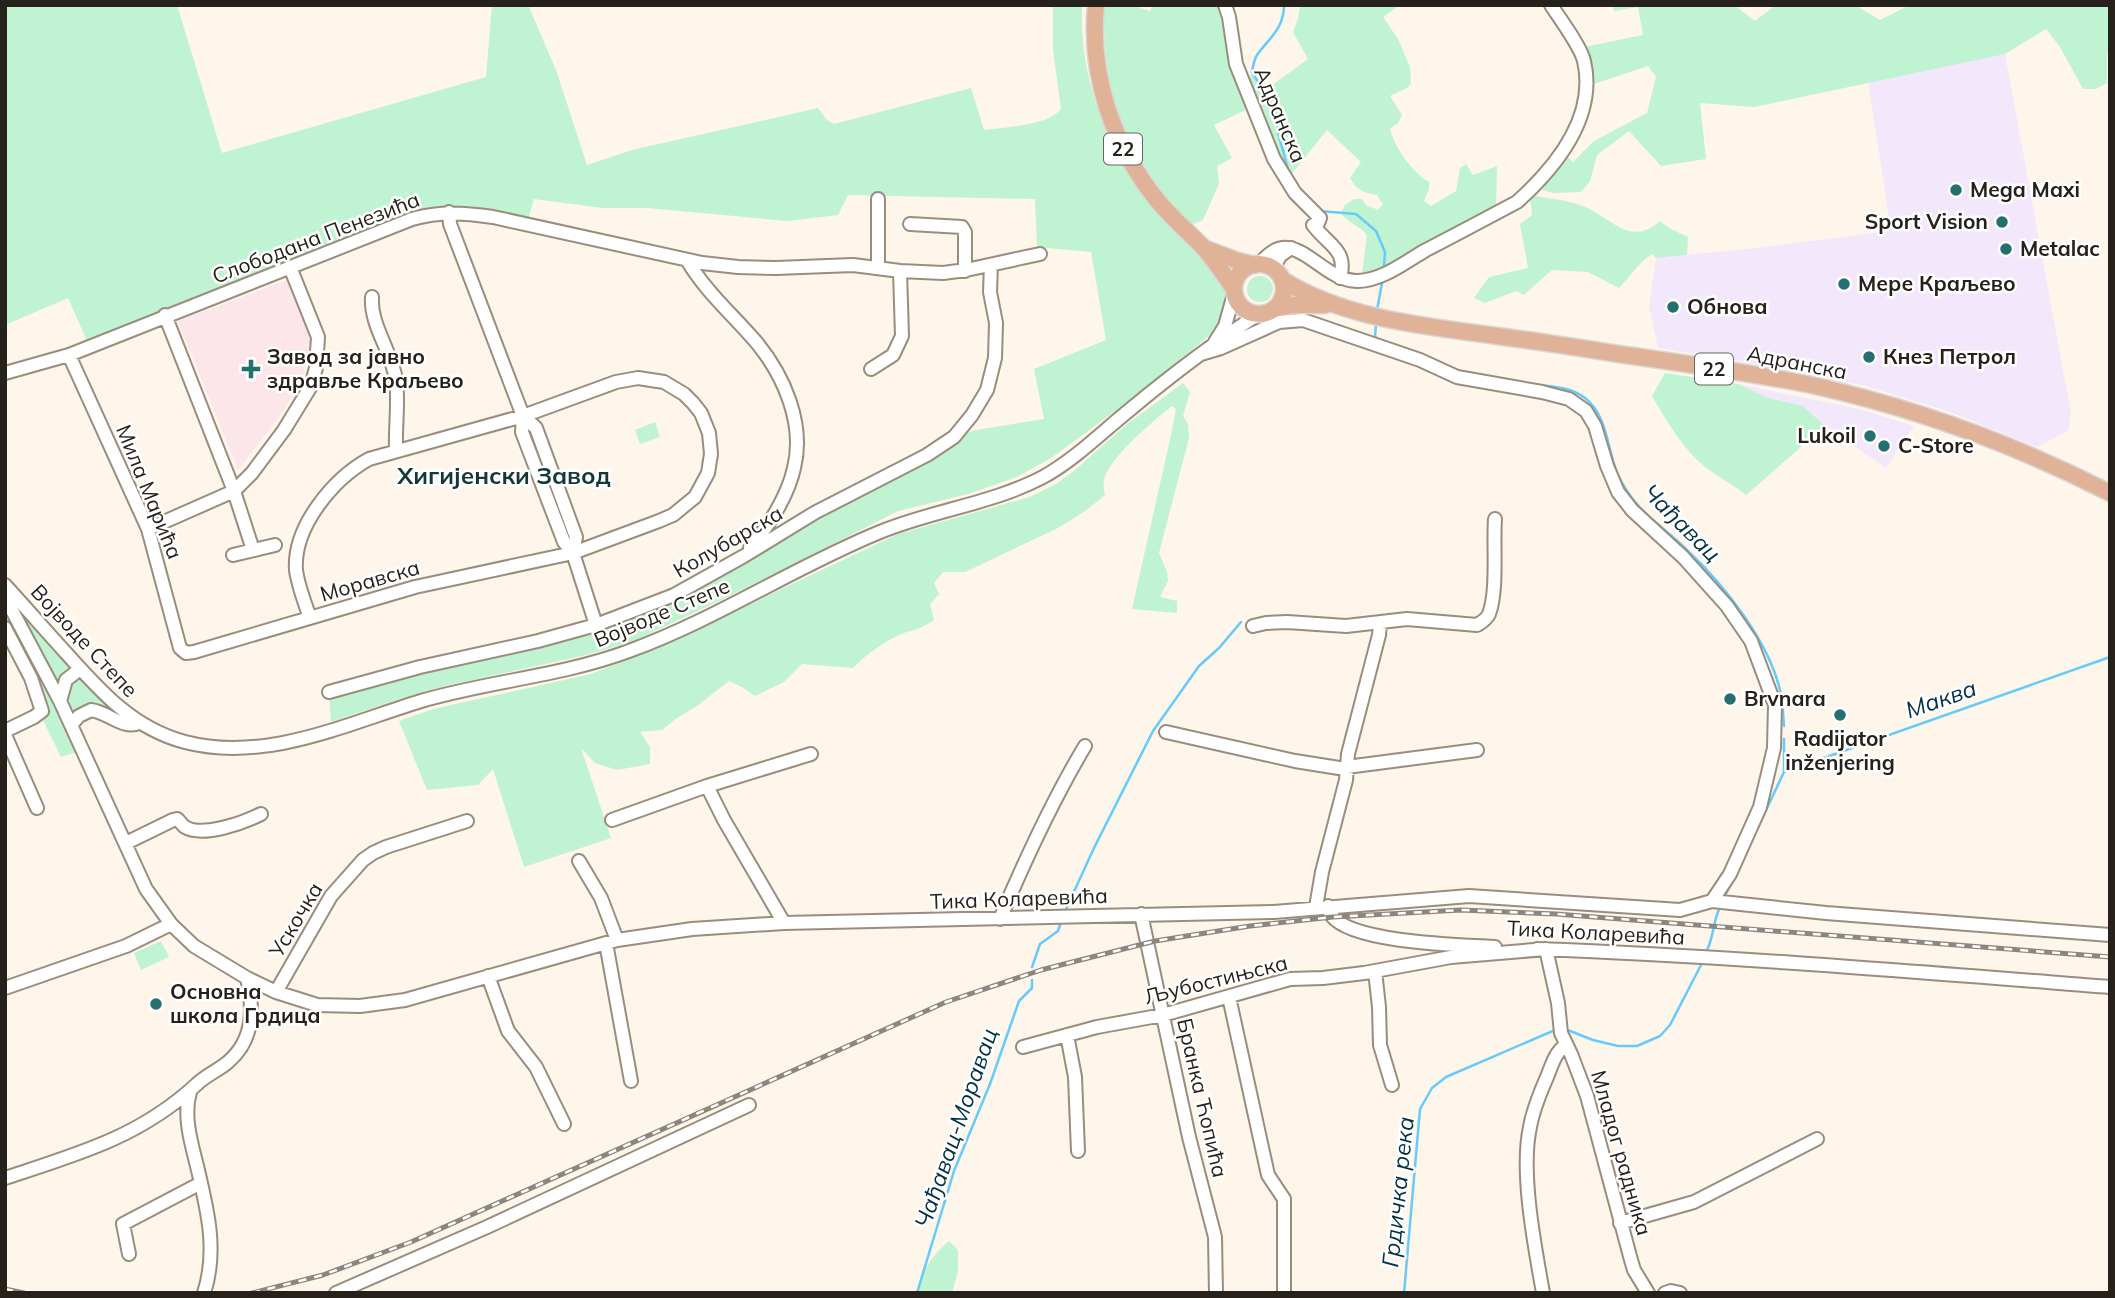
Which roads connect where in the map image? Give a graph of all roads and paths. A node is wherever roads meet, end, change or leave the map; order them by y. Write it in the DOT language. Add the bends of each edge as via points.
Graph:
graph roads {
  1 [pos="1096,5"];
  2 [pos="1225,5"];
  3 [pos="1551,5"];
  4 [pos="878,199"];
  5 [pos="449,212"];
  6 [pos="910,224"];
  7 [pos="1204,248"];
  8 [pos="1040,254"];
  9 [pos="687,260"];
  10 [pos="991,265"];
  11 [pos="290,267"];
  12 [pos="877,268"];
  13 [pos="1268,269"];
  14 [pos="900,271"];
  15 [pos="965,271"];
  16 [pos="1340,278"];
  17 [pos="1234,292"];
  18 [pos="372,297"];
  19 [pos="1338,306"];
  20 [pos="1267,312"];
  21 [pos="165,315"];
  22 [pos="1213,346"];
  23 [pos="69,355"];
  24 [pos="1201,355"];
  25 [pos="871,369"];
  26 [pos="5,373"];
  27 [pos="523,416"];
  28 [pos="396,452"];
  29 [pos="234,491"];
  30 [pos="2110,493"];
  31 [pos="1495,519"];
  32 [pos="148,529"];
  33 [pos="275,545"];
  34 [pos="253,550"];
  35 [pos="573,554"];
  36 [pos="233,555"];
  37 [pos="744,556"];
  38 [pos="5,584"];
  39 [pos="5,597"];
  40 [pos="310,618"];
  41 [pos="1380,622"];
  42 [pos="596,625"];
  43 [pos="1253,626"];
  44 [pos="5,628"];
  45 [pos="180,648"];
  46 [pos="80,669"];
  47 [pos="329,692"];
  48 [pos="60,701"];
  49 [pos="139,723"];
  50 [pos="71,725"];
  51 [pos="1166,732"];
  52 [pos="5,733"];
  53 [pos="1085,746"];
  54 [pos="1477,750"];
  55 [pos="811,754"];
  56 [pos="1346,768"];
  57 [pos="707,786"];
  58 [pos="37,808"];
  59 [pos="261,814"];
  60 [pos="612,820"];
  61 [pos="467,821"];
  62 [pos="126,843"];
  63 [pos="579,860"];
  64 [pos="1714,901"];
  65 [pos="1322,907"];
  66 [pos="1141,914"];
  67 [pos="1000,919"];
  68 [pos="784,923"];
  69 [pos="171,924"];
  70 [pos="2110,935"];
  71 [pos="611,942"];
  72 [pos="1546,949"];
  73 [pos="1375,971"];
  74 [pos="488,976"];
  75 [pos="247,978"];
  76 [pos="5,987"];
  77 [pos="2110,987"];
  78 [pos="276,992"];
  79 [pos="1229,998"];
  80 [pos="1163,1015"];
  81 [pos="1563,1033"];
  82 [pos="1067,1035"];
  83 [pos="1023,1047"];
  84 [pos="631,1081"];
  85 [pos="1392,1085"];
  86 [pos="190,1091"];
  87 [pos="749,1105"];
  88 [pos="564,1124"];
  89 [pos="1817,1139"];
  90 [pos="1078,1151"];
  91 [pos="5,1178"];
  92 [pos="201,1183"];
  93 [pos="1620,1223"];
  94 [pos="129,1254"];
  95 [pos="204,1293"];
  96 [pos="336,1293"];
  97 [pos="1216,1293"];
  98 [pos="1284,1293"];
  99 [pos="1543,1293"];
  100 [pos="1648,1293"];
  101 [pos="1665,1293"];
  102 [pos="1680,1293"];
  1 -- 7 [label="main road, Адранска / 22" via="1097,70 1116,134 1142,181"];
  2 -- 16 [label="street, Адранска" via="1236,64 1252,107 1283,177 1320,218 1313,225 1340,253"];
  3 -- 16 [label="street" via="1584,60 1585,99 1580,121 1547,171 1517,202 1390,272 1361,281"];
  4 -- 12 [label="street"];
  5 -- 9 [label="street, Слободана Пенезића" via="493,217"];
  5 -- 11 [label="street, Слободана Пенезића" via="412,219"];
  5 -- 27 [label="street"];
  6 -- 15 [label="street" via="962,228"];
  7 -- 13 [label="main road, Адранска / 22"];
  7 -- 17 [label="main road, Адранска / 22"];
  8 -- 10 [label="street, Слободана Пенезића"];
  9 -- 12 [label="street, Слободана Пенезића" via="738,267"];
  9 -- 37 [label="street" via="776,369 791,402 794,468 766,529"];
  10 -- 15 [label="street, Слободана Пенезића"];
  10 -- 37 [label="street, Колубарска" via="995,358 987,390 954,437"];
  11 -- 21 [label="street, Слободана Пенезића"];
  11 -- 29 [label="street" via="318,337 316,368 311,386 284,430"];
  12 -- 14 [label="street, Слободана Пенезића"];
  13 -- 16 [label="street" via="1267,256 1286,246"];
  13 -- 17 [label="main road" via="1247,268 1240,273"];
  13 -- 19 [label="main road, Адранска / 22" via="1293,287"];
  13 -- 20 [label="main road" via="1284,289 1283,298"];
  14 -- 15 [label="street, Слободана Пенезића"];
  14 -- 25 [label="street" via="902,336 893,355"];
  17 -- 20 [label="main road, 22" via="1241,307 1250,313"];
  17 -- 22 [label="street, Војводе Степе" via="1225,326"];
  18 -- 28 [label="street" via="371,310 396,379"];
  19 -- 20 [label="main road, Адранска / 22" via="1305,304"];
  19 -- 30 [label="main road, Адранска / 22" via="1387,318 1816,386 1914,412 2062,469"];
  20 -- 22 [label="street, Војводе Степе"];
  21 -- 23 [label="street, Слободана Пенезића"];
  21 -- 29 [label="street"];
  22 -- 24 [label="street, Војводе Степе"];
  23 -- 26 [label="street, Слободана Пенезића"];
  23 -- 32 [label="street, Мила Марића"];
  24 -- 49 [label="street, Војводе Степе" via="1040,479 875,534 683,630 611,657 449,693 276,744 196,745"];
  24 -- 64 [label="street" via="1297,319 1457,377 1569,399 1586,411 1618,492 1727,606 1751,641 1775,705 1774,748 1760,807"];
  27 -- 28 [label="street, Моравска"];
  27 -- 35 [label="street" via="536,428 576,537"];
  27 -- 35 [label="street, Моравска" via="616,382 651,379 684,394 701,413 709,433 708,473 685,507"];
  28 -- 40 [label="street, Моравска" via="353,468 307,525 299,542 296,573"];
  29 -- 32 [label="street"];
  29 -- 34 [label="street"];
  31 -- 41 [label="street" via="1492,592 1485,620 1477,625 1407,619"];
  32 -- 45 [label="street, Мила Марића"];
  33 -- 34 [label="street"];
  34 -- 36 [label="street"];
  35 -- 40 [label="street, Моравска" via="415,587"];
  35 -- 42 [label="street"];
  37 -- 42 [label="street, Колубарска" via="674,595"];
  38 -- 46 [label="street, Војводе Степе"];
  39 -- 48 [label="street, Тика Коларевића"];
  40 -- 45 [label="street, Моравска" via="194,652"];
  41 -- 43 [label="street" via="1346,626 1266,622"];
  41 -- 56 [label="street"];
  42 -- 47 [label="street, Колубарска"];
  44 -- 52 [label="street" via="42,710"];
  46 -- 48 [label="street" via="66,680"];
  46 -- 49 [label="street, Војводе Степе" via="114,705"];
  48 -- 50 [label="street, Тика Коларевића"];
  49 -- 50 [label="street" via="127,725 91,710"];
  50 -- 62 [label="street, Тика Коларевића"];
  51 -- 56 [label="street"];
  52 -- 58 [label="street"];
  53 -- 67 [label="street"];
  54 -- 56 [label="street"];
  55 -- 57 [label="street"];
  56 -- 65 [label="street" via="1322,872"];
  57 -- 60 [label="street"];
  57 -- 68 [label="street"];
  59 -- 62 [label="street" via="216,829 187,828 173,820"];
  61 -- 78 [label="street, Ускочка" via="363,860 331,896"];
  62 -- 69 [label="street, Тика Коларевића" via="146,889"];
  63 -- 71 [label="street" via="601,898"];
  64 -- 65 [label="street" via="1681,910 1469,896"];
  64 -- 70 [label="street"];
  65 -- 66 [label="street, Тика Коларевића"];
  65 -- 72 [label="street, Тика Коларевића" via="1344,925 1382,938"];
  66 -- 67 [label="street, Тика Коларевића"];
  66 -- 80 [label="street, Бранка Ћопића"];
  67 -- 68 [label="street, Тика Коларевића"];
  68 -- 71 [label="street, Тика Коларевића" via="692,929"];
  69 -- 75 [label="street, Тика Коларевића" via="194,946"];
  69 -- 76 [label="street" via="126,946"];
  71 -- 74 [label="street, Тика Коларевића"];
  71 -- 84 [label="street"];
  72 -- 73 [label="street, Љубостињска" via="1451,957"];
  72 -- 77 [label="street, Тика Коларевића"];
  72 -- 81 [label="street, Младог радника"];
  73 -- 79 [label="street, Љубостињска" via="1290,979"];
  73 -- 85 [label="street" via="1380,1045"];
  74 -- 78 [label="street, Тика Коларевића" via="405,1000 360,1006 317,1005"];
  74 -- 88 [label="street" via="508,1031 536,1067"];
  75 -- 78 [label="street, Тика Коларевића"];
  75 -- 86 [label="street" via="252,1015 244,1043 226,1064"];
  79 -- 80 [label="street, Љубостињска"];
  79 -- 98 [label="street" via="1268,1175 1284,1199"];
  80 -- 82 [label="street, Љубостињска"];
  80 -- 97 [label="street, Бранка Ћопића" via="1216,1237"];
  81 -- 93 [label="street, Младог радника" via="1587,1096"];
  81 -- 99 [label="street" via="1528,1143 1527,1180"];
  82 -- 83 [label="street, Љубостињска"];
  82 -- 90 [label="street" via="1075,1077"];
  86 -- 91 [label="street" via="117,1139"];
  86 -- 92 [label="street" via="189,1135"];
  87 -- 96 [label="street"];
  89 -- 93 [label="street" via="1694,1202"];
  92 -- 94 [label="street" via="123,1224"];
  92 -- 95 [label="street" via="211,1247"];
  93 -- 100 [label="street, Младог радника" via="1634,1270"];
  101 -- 102 [label="street"];
}
